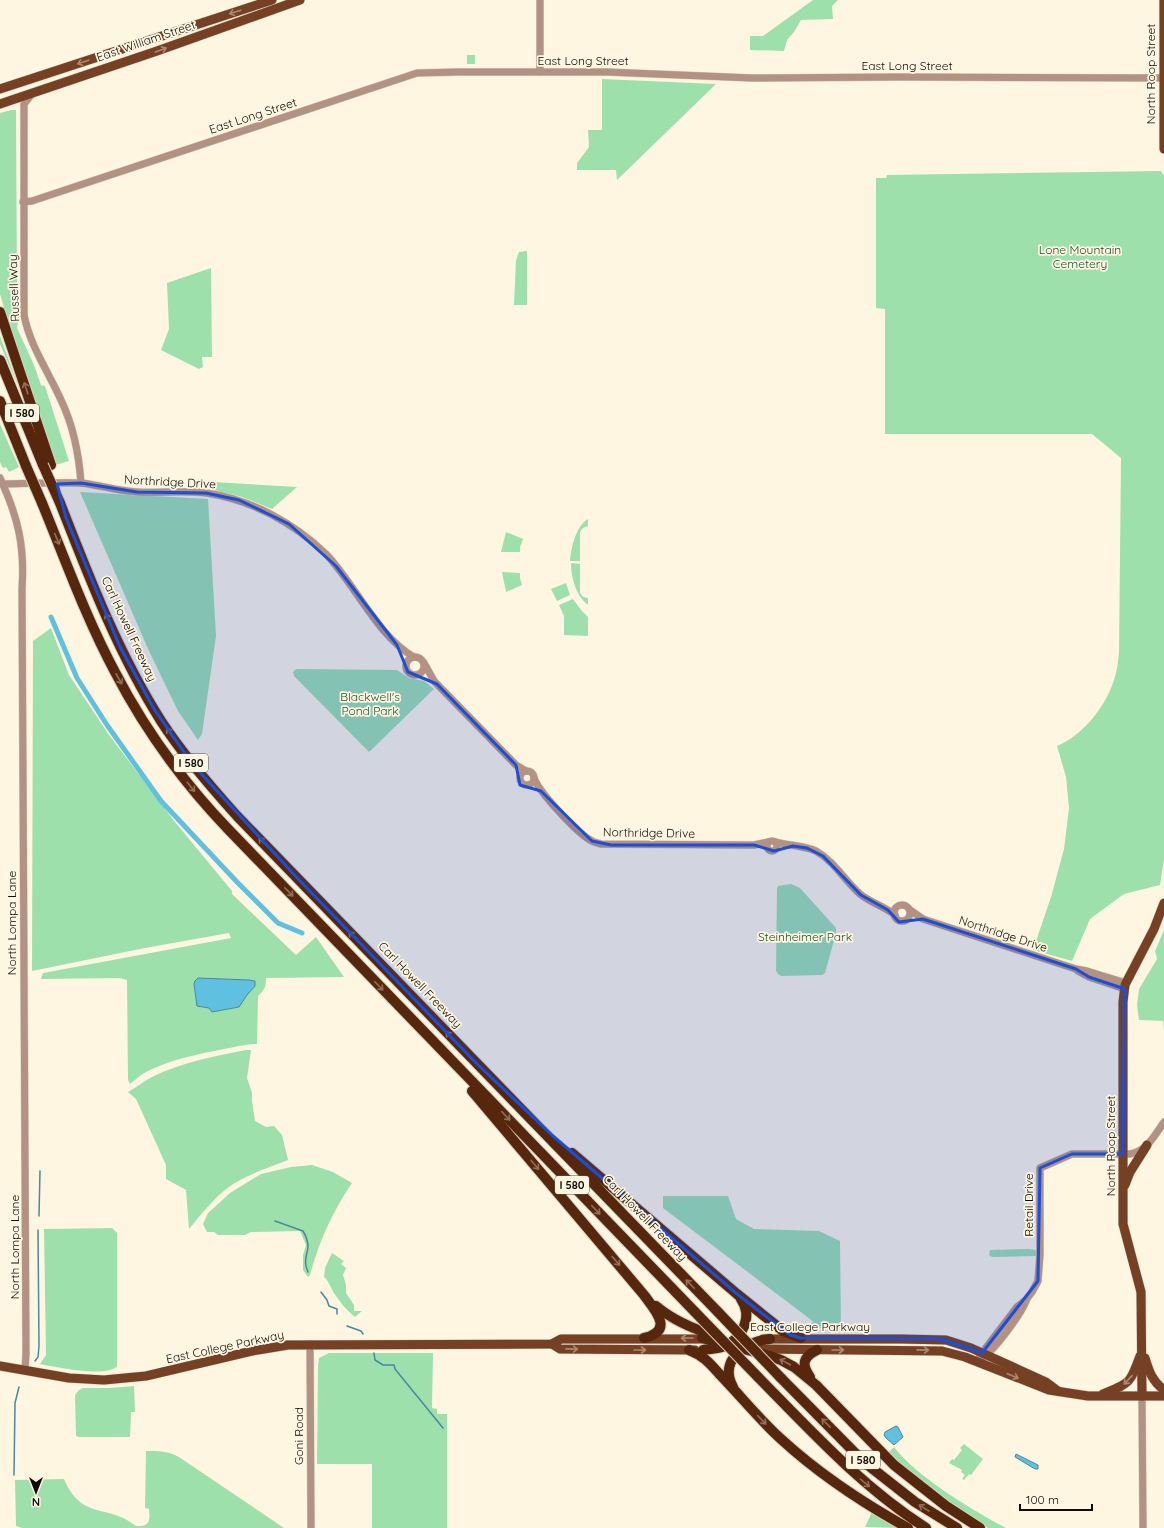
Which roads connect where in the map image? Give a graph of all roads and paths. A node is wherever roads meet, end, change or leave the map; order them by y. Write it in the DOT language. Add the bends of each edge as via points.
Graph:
graph roads {
  1 [pos="272,0"];
  2 [pos="300,0"];
  3 [pos="540,0"];
  4 [pos="1164,0"];
  5 [pos="540,72"];
  6 [pos="1164,78"];
  7 [pos="0,89"];
  8 [pos="35,92"];
  9 [pos="11,100"];
  10 [pos="0,104"];
  11 [pos="24,104"];
  12 [pos="1164,149"];
  13 [pos="24,202"];
  14 [pos="0,312"];
  15 [pos="0,360"];
  16 [pos="0,402"];
  17 [pos="0,415"];
  18 [pos="47,465"];
  19 [pos="26,466"];
  20 [pos="1,481"];
  21 [pos="81,483"];
  22 [pos="397,644"];
  23 [pos="414,657"];
  24 [pos="424,663"];
  25 [pos="405,666"];
  26 [pos="416,675"];
  27 [pos="437,684"];
  28 [pos="516,765"];
  29 [pos="526,771"];
  30 [pos="520,776"];
  31 [pos="534,778"];
  32 [pos="528,785"];
  33 [pos="541,791"];
  34 [pos="1164,903"];
  35 [pos="898,906"];
  36 [pos="884,907"];
  37 [pos="910,910"];
  38 [pos="895,915"];
  39 [pos="907,919"];
  40 [pos="923,919"];
  41 [pos="1125,986"];
  42 [pos="449,1058"];
  43 [pos="478,1064"];
  44 [pos="1164,1122"];
  45 [pos="1147,1145"];
  46 [pos="1123,1154"];
  47 [pos="1123,1190"];
  48 [pos="737,1294"];
  49 [pos="644,1295"];
  50 [pos="644,1338"];
  51 [pos="702,1338"];
  52 [pos="800,1338"];
  53 [pos="770,1339"];
  54 [pos="730,1341"];
  55 [pos="310,1344"];
  56 [pos="552,1344"];
  57 [pos="746,1347"];
  58 [pos="1142,1349"];
  59 [pos="689,1350"];
  60 [pos="703,1350"];
  61 [pos="771,1350"];
  62 [pos="817,1350"];
  63 [pos="984,1354"];
  64 [pos="977,1361"];
  65 [pos="0,1366"];
  66 [pos="25,1371"];
  67 [pos="816,1385"];
  68 [pos="1164,1390"];
  69 [pos="736,1391"];
  70 [pos="1058,1391"];
  71 [pos="1099,1396"];
  72 [pos="1142,1396"];
  73 [pos="1164,1396"];
  74 [pos="311,1528"];
  75 [pos="908,1528"];
  76 [pos="926,1528"];
  77 [pos="957,1528"];
  78 [pos="980,1528"];
  79 [pos="1143,1528"];
  1 -- 7 [label="main road, East William Street, one-way"];
  8 -- 2 [label="main road, East William Street, one-way"];
  3 -- 5 [label="street"];
  4 -- 6 [label="main road, North Roop Street"];
  5 -- 6 [label="street, East Long Street" via="752,78"];
  5 -- 13 [label="street, East Long Street" via="417,73"];
  6 -- 12 [label="main road, North Roop Street"];
  8 -- 9 [label="main road, East William Street"];
  8 -- 11 [label="street"];
  9 -- 10 [label="main road, East William Street"];
  9 -- 11 [label="street"];
  11 -- 13 [label="street, Russell Way"];
  13 -- 21 [label="street, Russell Way" via="26,327 65,410 78,458"];
  18 -- 14 [label="highway, one-way"];
  15 -- 18 [label="highway, I 580"];
  16 -- 19 [label="highway, I 580"];
  17 -- 19 [label="highway"];
  43 -- 18 [label="highway, Carl Howell Freeway / I 580, one-way" via="237,816 186,756 154,709 126,660 66,518"];
  19 -- 42 [label="highway, I 580, one-way, bridge" via="112,666 139,715 166,755 223,824"];
  20 -- 21 [label="street, Northridge Drive"];
  20 -- 66 [label="street, North Lompa Lane" via="19,528 24,567 22,770"];
  21 -- 22 [label="street, Northridge Drive" via="123,491 206,493 239,500 276,517 311,540 326,555"];
  22 -- 23 [label="street, Northridge Drive"];
  22 -- 25 [label="street, Northridge Drive"];
  23 -- 24 [label="street, Northridge Drive" via="420,658"];
  23 -- 25 [label="street" via="408,659"];
  24 -- 26 [label="street" via="422,671"];
  24 -- 27 [label="street, Northridge Drive"];
  25 -- 26 [label="street, Northridge Drive" via="409,673"];
  26 -- 27 [label="street, Northridge Drive"];
  27 -- 28 [label="street, Northridge Drive"];
  28 -- 29 [label="street, Northridge Drive"];
  28 -- 30 [label="street, Northridge Drive"];
  29 -- 30 [label="street"];
  29 -- 31 [label="street" via="531,772"];
  30 -- 32 [label="street" via="522,782"];
  31 -- 32 [label="street"];
  31 -- 33 [label="street, Northridge Drive"];
  32 -- 33 [label="street, Northridge Drive"];
  33 -- 36 [label="street, Northridge Drive" via="581,834 601,844 754,845 768,846 772,851 776,845 807,848 830,862 861,895"];
  34 -- 41 [label="main road, North Roop Street" via="1154,929"];
  35 -- 36 [label="street, Northridge Drive"];
  35 -- 37 [label="street, Northridge Drive" via="904,905"];
  35 -- 38 [label="street"];
  36 -- 38 [label="street, Northridge Drive"];
  37 -- 39 [label="street"];
  37 -- 40 [label="street, Northridge Drive"];
  38 -- 39 [label="street, Northridge Drive" via="901,920"];
  39 -- 40 [label="street, Northridge Drive"];
  40 -- 41 [label="street, Northridge Drive" via="1076,969 1089,977"];
  41 -- 46 [label="main road, North Roop Street"];
  42 -- 49 [label="highway, one-way" via="456,1071"];
  42 -- 76 [label="highway, I 580, one-way, bridge" via="855,1475"];
  43 -- 48 [label="highway" via="570,1151"];
  77 -- 43 [label="highway, Carl Howell Freeway / I 580, one-way, bridge" via="915,1502 864,1462"];
  44 -- 45 [label="street"];
  45 -- 46 [label="street" via="1139,1152"];
  45 -- 47 [label="main road" via="1130,1172"];
  46 -- 47 [label="main road, North Roop Street"];
  46 -- 63 [label="street, Retail Drive" via="1072,1154 1040,1168 1040,1274 1036,1286 1017,1307"];
  47 -- 58 [label="main road, North Roop Street" via="1124,1224 1141,1292"];
  48 -- 52 [label="highway" via="783,1331"];
  48 -- 54 [label="highway" via="743,1300 747,1314 744,1327"];
  49 -- 50 [label="highway" via="659,1315 661,1322 656,1333"];
  49 -- 54 [label="highway" via="680,1322"];
  51 -- 50 [label="main road, East College Parkway, one-way"];
  50 -- 56 [label="main road, East College Parkway" via="561,1339"];
  51 -- 54 [label="highway"];
  52 -- 53 [label="main road, East College Parkway"];
  52 -- 63 [label="main road, East College Parkway" via="934,1339 960,1344"];
  53 -- 54 [label="main road, East College Parkway"];
  53 -- 57 [label="highway" via="759,1340"];
  54 -- 57 [label="highway"];
  54 -- 60 [label="highway" via="717,1348"];
  55 -- 56 [label="main road, East College Parkway"];
  55 -- 66 [label="main road, East College Parkway" via="265,1348 128,1379 81,1379"];
  55 -- 74 [label="street, Goni Road"];
  56 -- 59 [label="main road, East College Parkway, one-way" via="560,1349"];
  57 -- 60 [label="main road, East College Parkway"];
  57 -- 61 [label="highway"];
  67 -- 57 [label="highway, one-way" via="794,1367"];
  57 -- 69 [label="highway" via="736,1353 730,1367 730,1378"];
  58 -- 68 [label="main road" via="1150,1375"];
  58 -- 71 [label="main road, one-way" via="1129,1382"];
  58 -- 72 [label="main road, North Roop Street"];
  59 -- 60 [label="main road, East College Parkway"];
  59 -- 69 [label="highway" via="705,1358"];
  61 -- 62 [label="main road, East College Parkway"];
  62 -- 64 [label="main road, East College Parkway, one-way" via="938,1351"];
  62 -- 67 [label="highway" via="808,1356 804,1364"];
  63 -- 64 [label="street, Retail Drive"];
  63 -- 70 [label="main road, East College Parkway" via="1046,1382"];
  64 -- 70 [label="main road, East College Parkway, one-way" via="1046,1389"];
  65 -- 66 [label="main road, East College Parkway"];
  67 -- 78 [label="highway" via="899,1469 946,1506"];
  69 -- 75 [label="highway, one-way" via="780,1438 816,1469 865,1503"];
  70 -- 71 [label="main road, East College Parkway"];
  71 -- 72 [label="main road, East College Parkway"];
  72 -- 73 [label="main road, East College Parkway"];
  72 -- 79 [label="street"];
}
